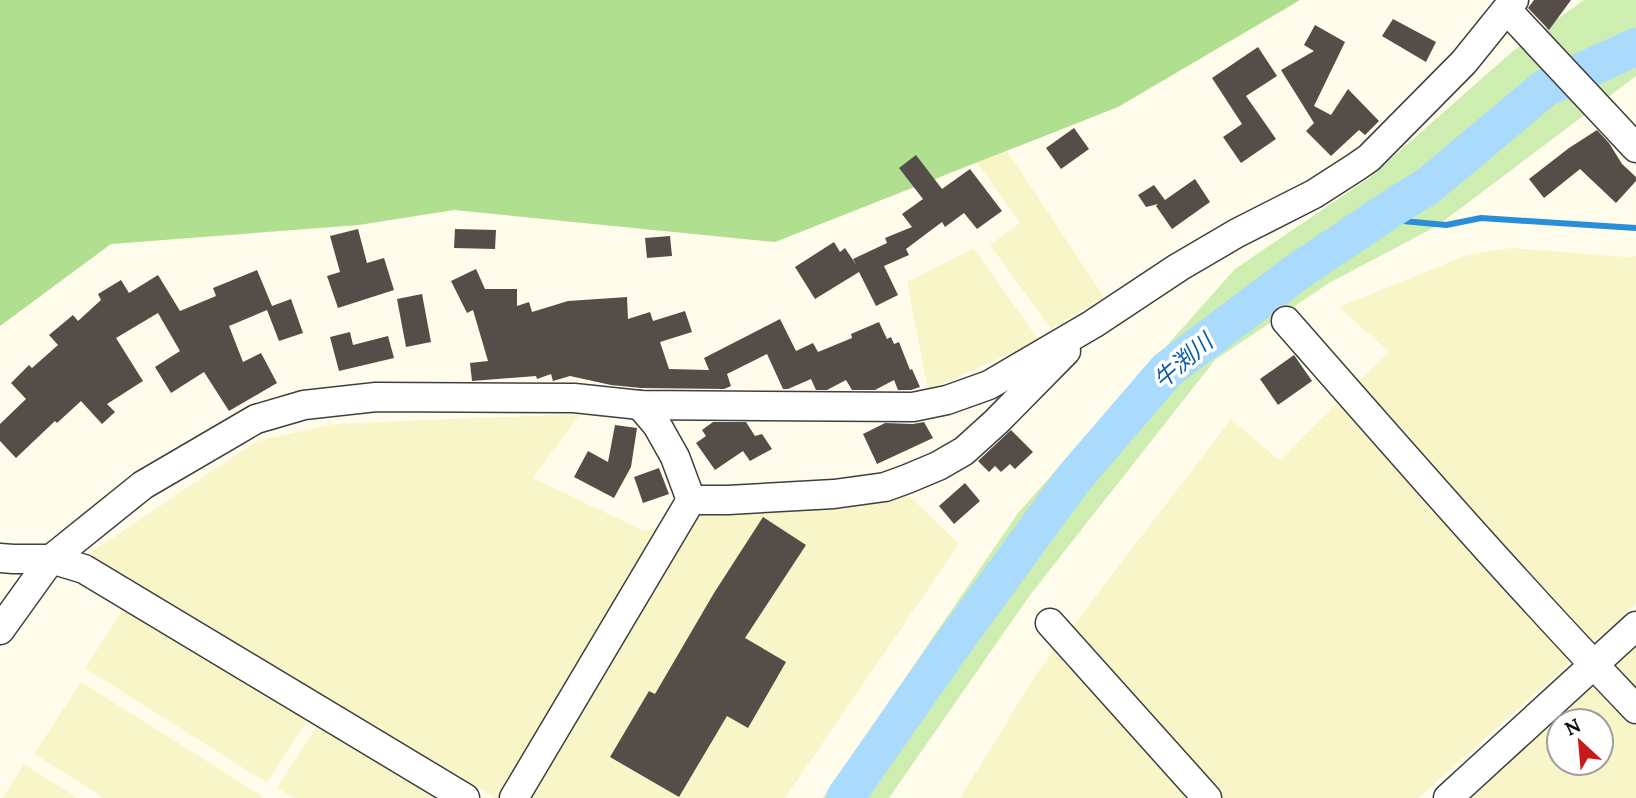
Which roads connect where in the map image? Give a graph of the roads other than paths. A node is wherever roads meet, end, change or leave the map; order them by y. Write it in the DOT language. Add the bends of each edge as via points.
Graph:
graph roads {
  1 [pos="1510,5"];
  2 [pos="1636,148"];
  3 [pos="1286,321"];
  4 [pos="1093,324"];
  5 [pos="640,405"];
  6 [pos="691,500"];
  7 [pos="0,558"];
  8 [pos="51,559"];
  9 [pos="1050,623"];
  10 [pos="1636,626"];
  11 [pos="0,630"];
  12 [pos="1594,665"];
  13 [pos="1636,709"];
  14 [pos="465,798"];
  15 [pos="514,798"];
  16 [pos="1207,798"];
  17 [pos="1448,798"];
  1 -- 2 [label="street"];
  1 -- 4 [label="street" via="1464,62 1369,158 1314,194 1179,267"];
  3 -- 12 [label="street"];
  4 -- 5 [label="street" via="989,385 913,407"];
  4 -- 6 [label="street" via="996,422 964,451 938,466 885,487 834,494"];
  5 -- 6 [label="street" via="675,457"];
  5 -- 8 [label="street" via="574,398 389,397 304,405 256,419 143,485"];
  6 -- 15 [label="street"];
  7 -- 8 [label="street"];
  8 -- 11 [label="street"];
  8 -- 14 [label="street" via="83,569"];
  9 -- 16 [label="street"];
  10 -- 12 [label="street"];
  12 -- 13 [label="street"];
  12 -- 17 [label="street"];
}
